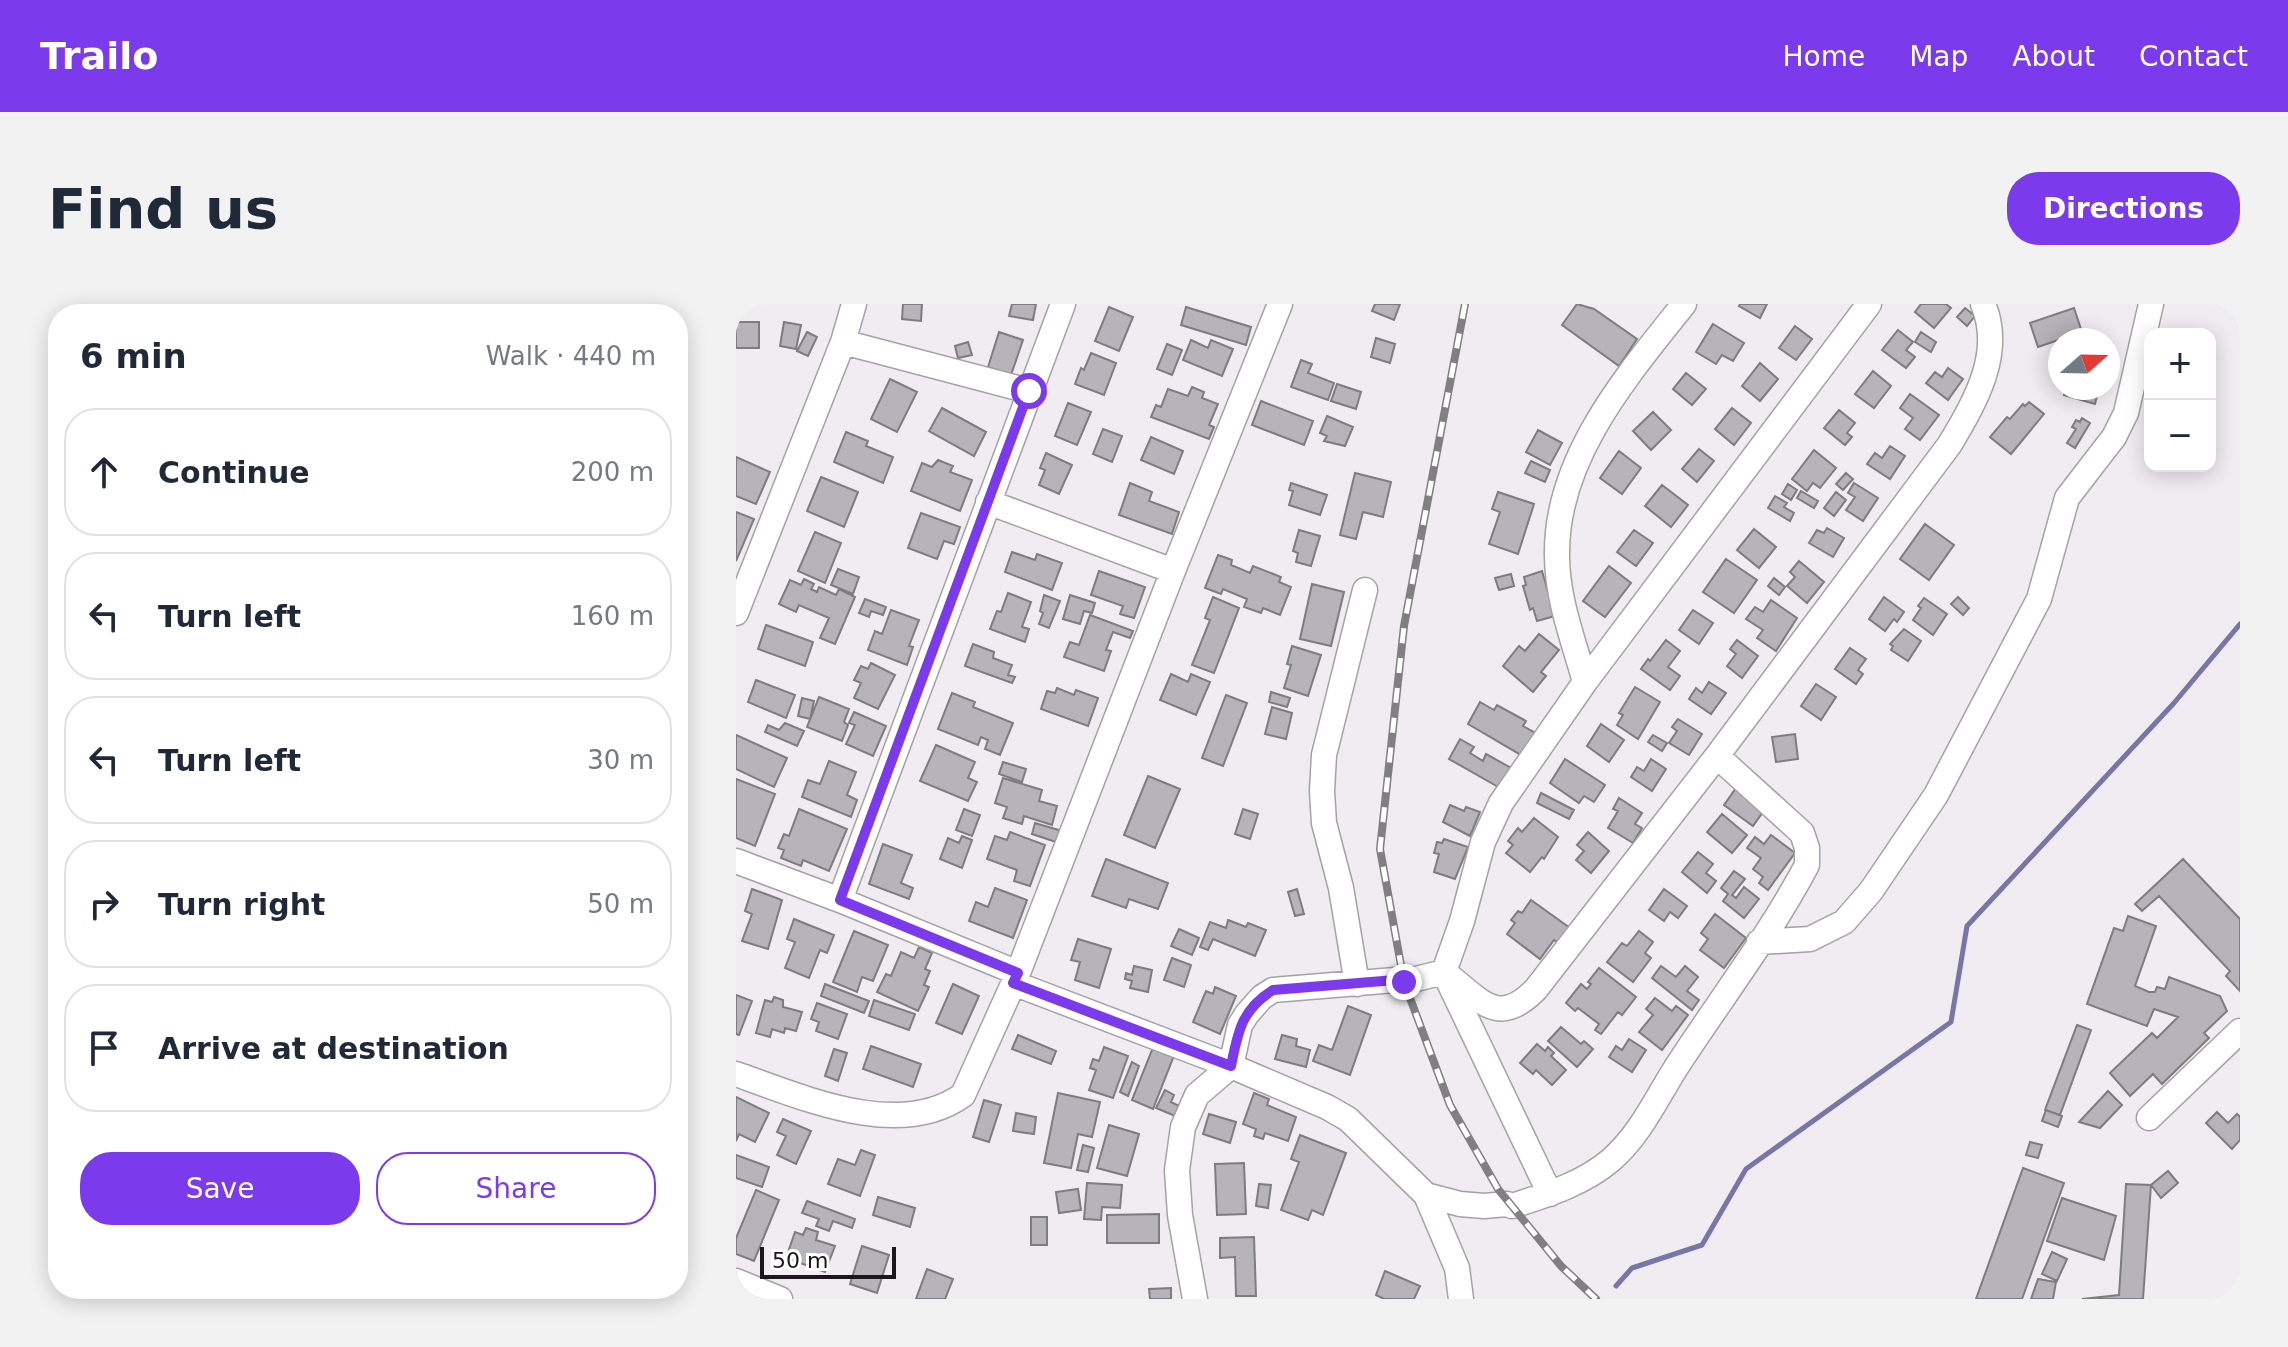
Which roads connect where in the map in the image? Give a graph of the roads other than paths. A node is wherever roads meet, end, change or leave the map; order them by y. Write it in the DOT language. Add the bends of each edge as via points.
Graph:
graph roads {
  1 [pos="854,304"];
  2 [pos="1063,304"];
  3 [pos="1280,304"];
  4 [pos="1684,304"];
  5 [pos="1869,304"];
  6 [pos="1983,304"];
  7 [pos="2151,304"];
  8 [pos="843,342"];
  9 [pos="1029,391"];
  10 [pos="988,502"];
  11 [pos="1173,571"];
  12 [pos="1365,590"];
  13 [pos="736,613"];
  14 [pos="1585,682"];
  15 [pos="1717,756"];
  16 [pos="736,861"];
  17 [pos="840,900"];
  18 [pos="1759,942"];
  19 [pos="1444,972"];
  20 [pos="1016,978"];
  21 [pos="1357,984"];
  22 [pos="2240,1031"];
  23 [pos="1231,1066"];
  24 [pos="736,1074"];
  25 [pos="2149,1118"];
  26 [pos="1550,1194"];
  27 [pos="1426,1195"];
  28 [pos="747,1290"];
  29 [pos="780,1299"];
  30 [pos="1195,1299"];
  31 [pos="1461,1299"];
  1 -- 8 [label="street"];
  2 -- 9 [label="street"];
  3 -- 11 [label="street"];
  4 -- 14 [label="street" via="1612,400 1564,491 1557,559"];
  5 -- 14 [label="street"];
  6 -- 15 [label="street" via="1991,339 1988,366 1950,444"];
  7 -- 18 [label="street" via="2126,413 2067,498 2039,599 1936,795 1844,922 1810,939"];
  8 -- 9 [label="street"];
  8 -- 13 [label="street"];
  9 -- 10 [label="street"];
  10 -- 11 [label="street"];
  10 -- 17 [label="street"];
  11 -- 20 [label="street"];
  12 -- 21 [label="street" via="1324,755 1322,791"];
  14 -- 19 [label="street" via="1501,803 1483,842"];
  15 -- 18 [label="street" via="1802,833 1807,848 1807,865"];
  15 -- 19 [label="street" via="1523,1003 1491,1008"];
  16 -- 17 [label="street"];
  17 -- 20 [label="street"];
  18 -- 26 [label="street" via="1637,1133 1585,1178"];
  19 -- 21 [label="street" via="1404,982"];
  19 -- 26 [label="street"];
  20 -- 23 [label="street"];
  20 -- 24 [label="street" via="963,1095 946,1107 896,1115 831,1107"];
  21 -- 23 [label="street" via="1286,988 1262,997 1240,1025"];
  22 -- 25 [label="street"];
  23 -- 27 [label="street" via="1348,1119"];
  23 -- 30 [label="street" via="1197,1095 1183,1127 1177,1170 1180,1215"];
  26 -- 27 [label="street" via="1512,1206 1460,1204"];
  27 -- 31 [label="street" via="1457,1268"];
  28 -- 29 [label="street"];
}
